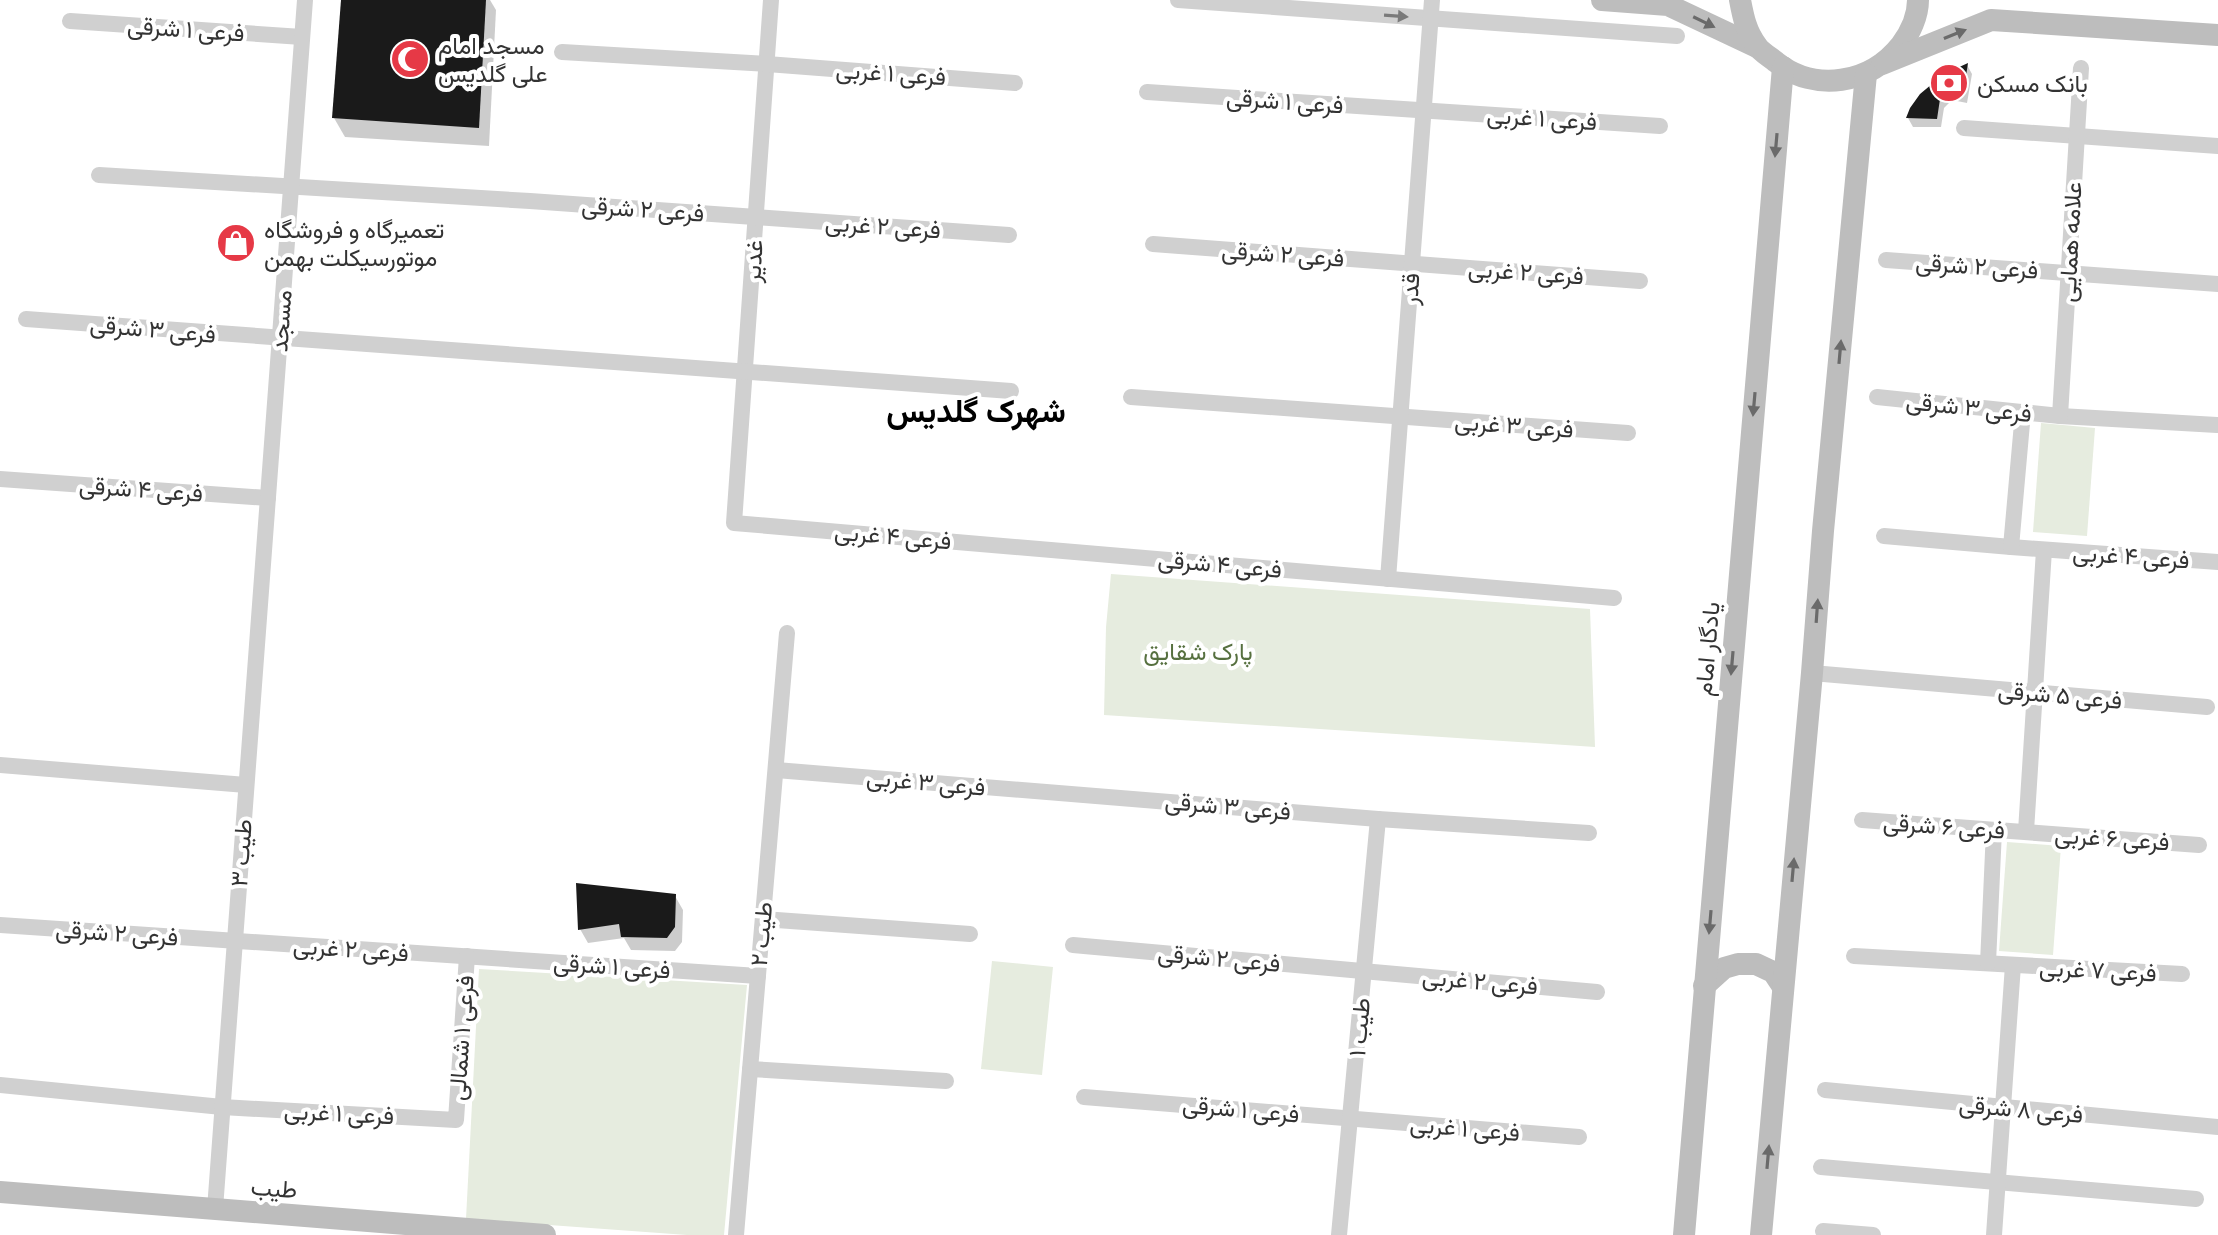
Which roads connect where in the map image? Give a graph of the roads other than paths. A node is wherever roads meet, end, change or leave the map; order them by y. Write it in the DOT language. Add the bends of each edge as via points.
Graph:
graph roads {
  1 [pos="305,0"];
  2 [pos="771,0"];
  3 [pos="1178,0"];
  4 [pos="1432,0"];
  5 [pos="1602,0"];
  6 [pos="1740,0"];
  7 [pos="1918,0"];
  8 [pos="1430,18"];
  9 [pos="70,21"];
  10 [pos="2218,35"];
  11 [pos="1677,36"];
  12 [pos="302,37"];
  13 [pos="1757,47"];
  14 [pos="562,52"];
  15 [pos="767,64"];
  16 [pos="1783,67"];
  17 [pos="2081,68"];
  18 [pos="1874,69"];
  19 [pos="1015,83"];
  20 [pos="1147,92"];
  21 [pos="1423,110"];
  22 [pos="1660,126"];
  23 [pos="1964,128"];
  24 [pos="2076,134"];
  25 [pos="2218,146"];
  26 [pos="99,175"];
  27 [pos="291,187"];
  28 [pos="756,217"];
  29 [pos="1009,235"];
  30 [pos="1153,244"];
  31 [pos="1886,260"];
  32 [pos="1412,264"];
  33 [pos="2069,272"];
  34 [pos="1640,281"];
  35 [pos="2218,284"];
  36 [pos="26,319"];
  37 [pos="280,339"];
  38 [pos="745,370"];
  39 [pos="1011,391"];
  40 [pos="1131,397"];
  41 [pos="1877,397"];
  42 [pos="2023,412"];
  43 [pos="2060,416"];
  44 [pos="1400,417"];
  45 [pos="2217,425"];
  46 [pos="1628,433"];
  47 [pos="8,479"];
  48 [pos="268,498"];
  49 [pos="734,523"];
  50 [pos="1884,536"];
  51 [pos="2011,547"];
  52 [pos="1051,549"];
  53 [pos="2044,550"];
  54 [pos="2218,562"];
  55 [pos="1388,579"];
  56 [pos="1614,598"];
  57 [pos="787,633"];
  58 [pos="1812,673"];
  59 [pos="2034,693"];
  60 [pos="2207,707"];
  61 [pos="0,765"];
  62 [pos="776,770"];
  63 [pos="246,785"];
  64 [pos="1077,794"];
  65 [pos="1378,819"];
  66 [pos="1862,820"];
  67 [pos="1994,830"];
  68 [pos="2026,831"];
  69 [pos="1589,833"];
  70 [pos="2199,845"];
  71 [pos="763,919"];
  72 [pos="0,925"];
  73 [pos="970,934"];
  74 [pos="235,941"];
  75 [pos="1073,945"];
  76 [pos="467,956"];
  77 [pos="1854,956"];
  78 [pos="1988,963"];
  79 [pos="2013,965"];
  80 [pos="1364,971"];
  81 [pos="2182,974"];
  82 [pos="758,976"];
  83 [pos="1704,986"];
  84 [pos="1783,987"];
  85 [pos="1597,992"];
  86 [pos="750,1069"];
  87 [pos="946,1081"];
  88 [pos="0,1085"];
  89 [pos="1825,1090"];
  90 [pos="1084,1097"];
  91 [pos="222,1107"];
  92 [pos="2004,1108"];
  93 [pos="1350,1118"];
  94 [pos="456,1120"];
  95 [pos="2218,1127"];
  96 [pos="1579,1137"];
  97 [pos="1821,1167"];
  98 [pos="1998,1182"];
  99 [pos="0,1192"];
  100 [pos="2196,1199"];
  101 [pos="215,1209"];
  102 [pos="1823,1231"];
  103 [pos="545,1235"];
  104 [pos="736,1235"];
  105 [pos="1339,1235"];
  106 [pos="1684,1235"];
  107 [pos="1761,1235"];
  108 [pos="1873,1235"];
  109 [pos="1994,1235"];
  1 -- 12 [label="street, مسجد"];
  2 -- 15 [label="street, غدیر"];
  3 -- 8 [label="street, one-way"];
  4 -- 8 [label="street, قدر"];
  5 -- 13 [label="main road, one-way" via="1668,5"];
  6 -- 13 [label="main road"];
  7 -- 18 [label="main road" via="1908,35"];
  8 -- 11 [label="street"];
  8 -- 21 [label="street, قدر"];
  9 -- 12 [label="street, فرعی ۱ شرقی"];
  18 -- 10 [label="main road, one-way" via="1991,20"];
  12 -- 27 [label="street, مسجد"];
  13 -- 16 [label="main road"];
  14 -- 15 [label="street"];
  15 -- 19 [label="street, فرعی ۱ غربی"];
  15 -- 28 [label="street, غدیر"];
  16 -- 18 [label="main road" via="1806,79 1836,82"];
  16 -- 83 [label="main road, یادگار امام, one-way"];
  17 -- 24 [label="street, علامه همایی"];
  58 -- 18 [label="main road, one-way"];
  20 -- 21 [label="street, فرعی ۱ شرقی"];
  21 -- 22 [label="street, فرعی ۱ غربی"];
  21 -- 32 [label="street, قدر"];
  23 -- 24 [label="street"];
  24 -- 25 [label="street"];
  24 -- 33 [label="street, علامه همایی"];
  26 -- 27 [label="street"];
  27 -- 28 [label="street, فرعی ۲ شرقی"];
  27 -- 37 [label="street, مسجد"];
  28 -- 29 [label="street, فرعی ۲ غربی"];
  28 -- 38 [label="street, غدیر"];
  30 -- 32 [label="street, فرعی ۲ شرقی"];
  31 -- 33 [label="street, فرعی ۲ شرقی"];
  32 -- 34 [label="street, فرعی ۲ غربی"];
  32 -- 44 [label="street, قدر"];
  33 -- 35 [label="street"];
  33 -- 43 [label="street, علامه همایی"];
  36 -- 37 [label="street, فرعی ۳ شرقی"];
  37 -- 38 [label="street"];
  37 -- 48 [label="street, مسجد"];
  38 -- 39 [label="street"];
  38 -- 49 [label="street, غدیر"];
  40 -- 44 [label="street"];
  41 -- 42 [label="street, فرعی ۳ شرقی"];
  42 -- 43 [label="street, فرعی ۳ شرقی"];
  42 -- 51 [label="street"];
  43 -- 45 [label="street"];
  44 -- 46 [label="street, فرعی ۳ غربی"];
  44 -- 55 [label="street, قدر"];
  47 -- 48 [label="street, فرعی ۴ شرقی"];
  48 -- 63 [label="street, طیب ۳"];
  49 -- 52 [label="street, فرعی ۴ غربی"];
  50 -- 51 [label="street"];
  51 -- 53 [label="street"];
  52 -- 55 [label="street, فرعی ۴ شرقی"];
  53 -- 54 [label="street, فرعی ۴ غربی"];
  53 -- 59 [label="street"];
  55 -- 56 [label="street"];
  57 -- 62 [label="street, طیب ۲"];
  58 -- 59 [label="street, فرعی ۵ شرقی"];
  84 -- 58 [label="main road, one-way"];
  59 -- 60 [label="street, فرعی ۵ شرقی"];
  59 -- 68 [label="street"];
  61 -- 63 [label="street"];
  62 -- 64 [label="street, فرعی ۳ غربی"];
  62 -- 71 [label="street, طیب ۲"];
  63 -- 74 [label="street, طیب ۳"];
  64 -- 65 [label="street, فرعی ۳ شرقی"];
  65 -- 69 [label="street"];
  65 -- 80 [label="street, طیب ۱"];
  66 -- 67 [label="street, فرعی ۶ شرقی"];
  67 -- 68 [label="street, فرعی ۶ شرقی"];
  67 -- 78 [label="street"];
  68 -- 70 [label="street, فرعی ۶ غربی"];
  71 -- 73 [label="street"];
  71 -- 82 [label="street, طیب ۲"];
  72 -- 74 [label="street, فرعی ۲ شرقی"];
  74 -- 76 [label="street, فرعی ۲ غربی"];
  74 -- 91 [label="street, طیب ۳"];
  75 -- 80 [label="street, فرعی ۲ شرقی"];
  76 -- 82 [label="street, فرعی ۱ شرقی"];
  76 -- 94 [label="street, فرعی ۱ شمالی"];
  77 -- 78 [label="street, فرعی ۷ غربی"];
  78 -- 79 [label="street, فرعی ۷ غربی"];
  79 -- 81 [label="street, فرعی ۷ غربی"];
  79 -- 92 [label="street"];
  80 -- 85 [label="street, فرعی ۲ غربی"];
  80 -- 93 [label="street, طیب ۱"];
  82 -- 86 [label="street, طیب ۲"];
  83 -- 84 [label="main road" via="1724,968 1756,964 1773,972"];
  83 -- 106 [label="main road, یادگار امام"];
  107 -- 84 [label="main road, one-way"];
  86 -- 87 [label="street"];
  86 -- 104 [label="street, طیب ۲"];
  88 -- 91 [label="street"];
  89 -- 92 [label="street, فرعی ۸ شرقی"];
  90 -- 93 [label="street, فرعی ۱ شرقی"];
  91 -- 94 [label="street, فرعی ۱ غربی"];
  91 -- 101 [label="street, طیب ۳"];
  92 -- 95 [label="street, فرعی ۸ شرقی"];
  92 -- 98 [label="street"];
  93 -- 96 [label="street, فرعی ۱ غربی"];
  93 -- 105 [label="street, طیب ۱"];
  97 -- 98 [label="street"];
  98 -- 100 [label="street"];
  98 -- 109 [label="street"];
  99 -- 101 [label="main road, طیب"];
  101 -- 103 [label="main road, طیب"];
  102 -- 108 [label="street"];
}
